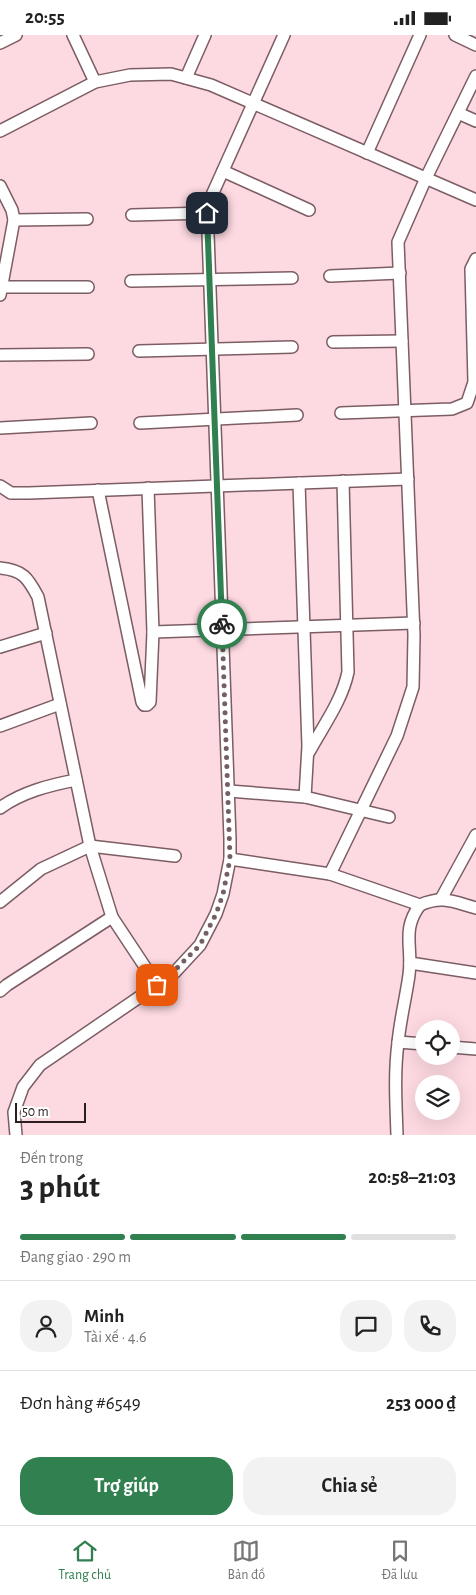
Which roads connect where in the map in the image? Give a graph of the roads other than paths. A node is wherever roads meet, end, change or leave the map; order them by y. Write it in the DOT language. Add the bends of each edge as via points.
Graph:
graph roads {
  1 [pos="16,35"];
  2 [pos="73,35"];
  3 [pos="205,35"];
  4 [pos="284,35"];
  5 [pos="420,35"];
  6 [pos="455,35"];
  7 [pos="0,43"];
  8 [pos="476,45"];
  9 [pos="476,75"];
  10 [pos="186,78"];
  11 [pos="95,82"];
  12 [pos="253,104"];
  13 [pos="458,113"];
  14 [pos="476,121"];
  15 [pos="0,131"];
  16 [pos="367,153"];
  17 [pos="223,171"];
  18 [pos="426,178"];
  19 [pos="0,186"];
  20 [pos="476,200"];
  21 [pos="309,210"];
  22 [pos="207,213"];
  23 [pos="132,215"];
  24 [pos="86,219"];
  25 [pos="14,220"];
  26 [pos="476,259"];
  27 [pos="400,273"];
  28 [pos="330,276"];
  29 [pos="292,278"];
  30 [pos="131,281"];
  31 [pos="210,281"];
  32 [pos="88,287"];
  33 [pos="1,291"];
  34 [pos="474,297"];
  35 [pos="402,341"];
  36 [pos="333,342"];
  37 [pos="292,347"];
  38 [pos="212,348"];
  39 [pos="139,351"];
  40 [pos="88,354"];
  41 [pos="0,355"];
  42 [pos="405,410"];
  43 [pos="341,413"];
  44 [pos="297,415"];
  45 [pos="215,420"];
  46 [pos="91,423"];
  47 [pos="140,423"];
  48 [pos="0,428"];
  49 [pos="408,479"];
  50 [pos="343,481"];
  51 [pos="299,483"];
  52 [pos="218,485"];
  53 [pos="0,486"];
  54 [pos="148,488"];
  55 [pos="98,490"];
  56 [pos="0,568"];
  57 [pos="414,623"];
  58 [pos="347,625"];
  59 [pos="304,627"];
  60 [pos="223,630"];
  61 [pos="153,632"];
  62 [pos="46,633"];
  63 [pos="0,647"];
  64 [pos="60,704"];
  65 [pos="0,726"];
  66 [pos="308,754"];
  67 [pos="76,780"];
  68 [pos="229,791"];
  69 [pos="305,797"];
  70 [pos="0,809"];
  71 [pos="361,811"];
  72 [pos="389,817"];
  73 [pos="474,841"];
  74 [pos="90,846"];
  75 [pos="174,856"];
  76 [pos="230,859"];
  77 [pos="330,875"];
  78 [pos="441,899"];
  79 [pos="0,902"];
  80 [pos="420,905"];
  81 [pos="476,908"];
  82 [pos="112,917"];
  83 [pos="410,963"];
  84 [pos="476,973"];
  85 [pos="157,985"];
  86 [pos="0,991"];
  87 [pos="398,1042"];
  88 [pos="415,1043"];
  89 [pos="460,1048"];
  90 [pos="476,1049"];
  91 [pos="16,1135"];
  92 [pos="397,1135"];
  1 -- 7 [label="street"];
  2 -- 11 [label="street"];
  3 -- 10 [label="street"];
  4 -- 12 [label="street"];
  5 -- 16 [label="street"];
  6 -- 8 [label="street"];
  9 -- 13 [label="street"];
  10 -- 11 [label="street" via="172,74 130,75"];
  10 -- 12 [label="street" via="211,85"];
  11 -- 15 [label="street"];
  12 -- 16 [label="street"];
  12 -- 17 [label="street"];
  13 -- 14 [label="street"];
  13 -- 18 [label="street"];
  16 -- 18 [label="street"];
  17 -- 21 [label="street"];
  17 -- 22 [label="street"];
  18 -- 20 [label="street"];
  18 -- 27 [label="street" via="398,242"];
  19 -- 25 [label="street"];
  22 -- 23 [label="street"];
  22 -- 31 [label="street"];
  24 -- 25 [label="street"];
  25 -- 33 [label="street"];
  26 -- 34 [label="street" via="471,269"];
  27 -- 28 [label="street"];
  27 -- 35 [label="street"];
  29 -- 31 [label="street"];
  30 -- 31 [label="street"];
  31 -- 38 [label="street"];
  32 -- 33 [label="street"];
  34 -- 42 [label="street" via="474,382 468,403 452,409"];
  35 -- 36 [label="street"];
  35 -- 42 [label="street"];
  37 -- 38 [label="street"];
  38 -- 39 [label="street"];
  38 -- 45 [label="street"];
  40 -- 41 [label="street"];
  42 -- 43 [label="street"];
  42 -- 49 [label="street"];
  44 -- 45 [label="street"];
  45 -- 47 [label="street"];
  45 -- 52 [label="street"];
  46 -- 48 [label="street"];
  49 -- 50 [label="street"];
  49 -- 57 [label="street"];
  50 -- 51 [label="street"];
  50 -- 58 [label="street"];
  51 -- 52 [label="street"];
  51 -- 59 [label="street"];
  52 -- 54 [label="street"];
  52 -- 60 [label="street"];
  53 -- 55 [label="street" via="11,493"];
  54 -- 55 [label="street"];
  54 -- 61 [label="street"];
  55 -- 61 [label="street" via="144,705 150,701"];
  56 -- 62 [label="street" via="14,569 28,579 38,597"];
  57 -- 58 [label="street"];
  57 -- 71 [label="street" via="413,687 396,736"];
  58 -- 59 [label="street"];
  58 -- 66 [label="street" via="348,672 345,685"];
  59 -- 60 [label="street"];
  59 -- 66 [label="street"];
  60 -- 61 [label="street"];
  60 -- 68 [label="street"];
  62 -- 63 [label="street"];
  62 -- 64 [label="street"];
  64 -- 65 [label="street"];
  64 -- 67 [label="street"];
  66 -- 69 [label="street"];
  67 -- 70 [label="street" via="45,786"];
  67 -- 74 [label="street"];
  68 -- 69 [label="street"];
  68 -- 76 [label="street"];
  69 -- 71 [label="street"];
  71 -- 72 [label="street"];
  71 -- 77 [label="street"];
  73 -- 78 [label="street"];
  74 -- 75 [label="street"];
  74 -- 79 [label="street" via="41,869"];
  74 -- 82 [label="street"];
  76 -- 77 [label="street"];
  76 -- 85 [label="street" via="223,894 200,945"];
  77 -- 80 [label="street"];
  78 -- 80 [label="street"];
  78 -- 81 [label="street"];
  80 -- 83 [label="street" via="409,927"];
  82 -- 85 [label="street"];
  82 -- 86 [label="street"];
  83 -- 84 [label="street"];
  83 -- 87 [label="street"];
  85 -- 91 [label="street" via="40,1065 23,1087 14,1112"];
  87 -- 88 [label="street"];
  87 -- 92 [label="street"];
  89 -- 90 [label="street"];
}
